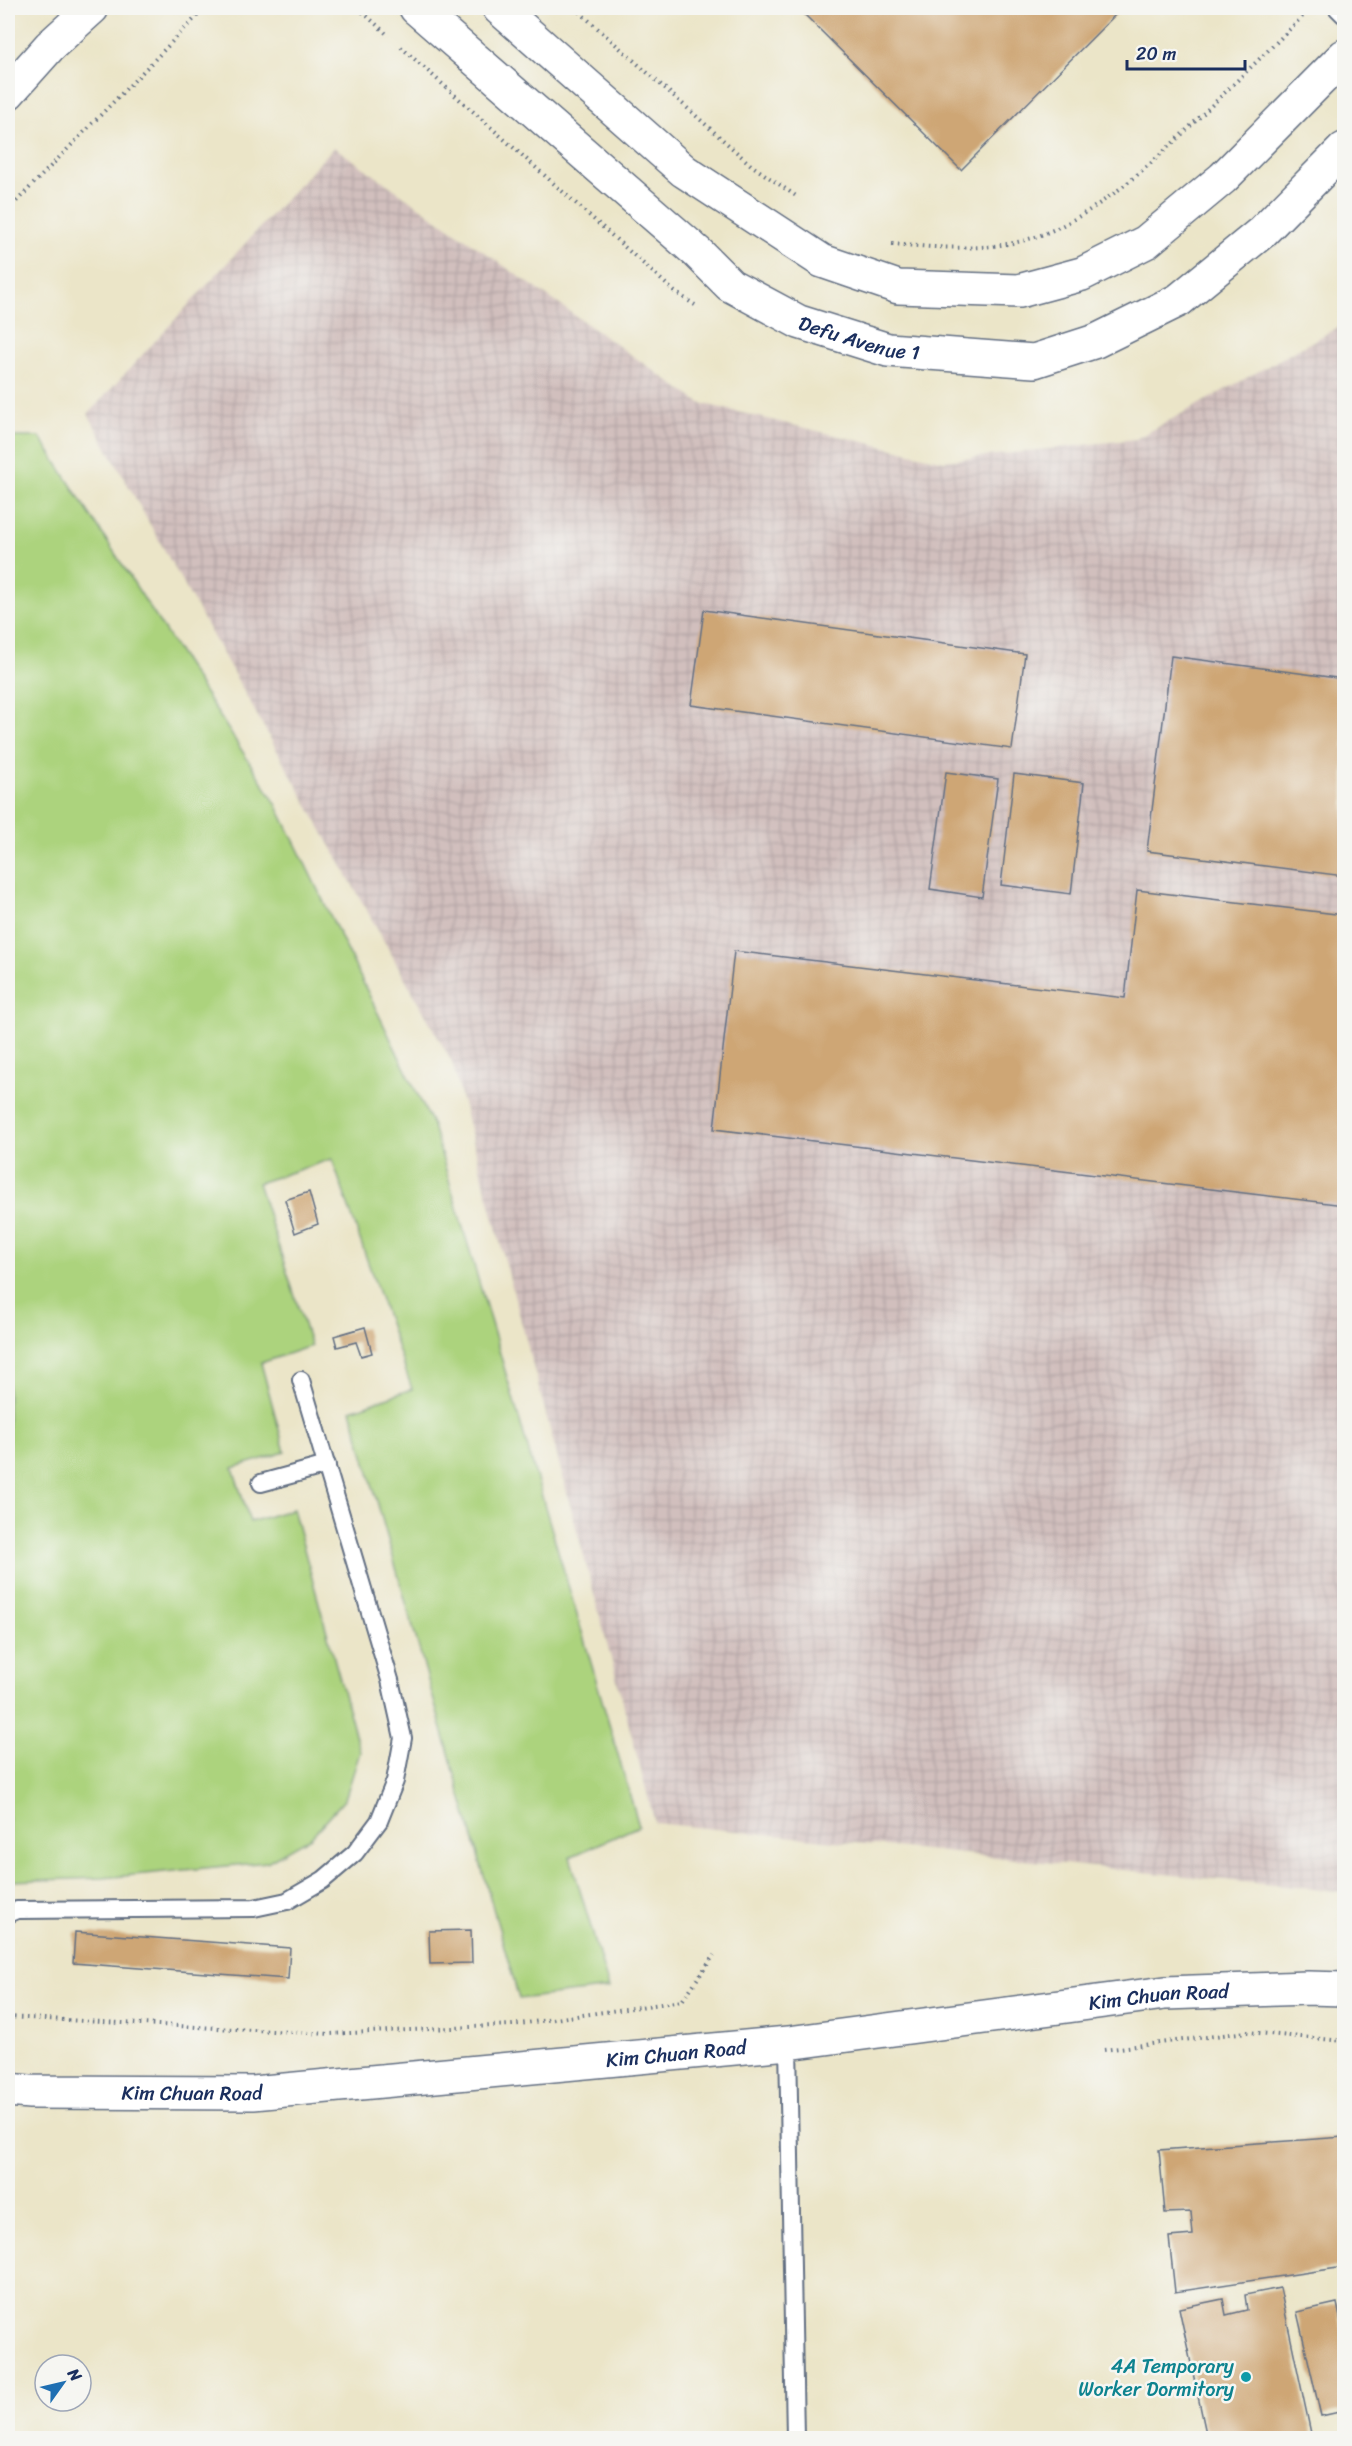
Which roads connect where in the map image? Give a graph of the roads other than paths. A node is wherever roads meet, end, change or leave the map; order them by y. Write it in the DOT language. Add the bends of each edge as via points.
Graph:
graph roads {
  1 [pos="92,8"];
  2 [pos="416,8"];
  3 [pos="499,8"];
  4 [pos="1337,8"];
  5 [pos="1344,15"];
  6 [pos="1344,56"];
  7 [pos="8,93"];
  8 [pos="1344,149"];
  9 [pos="302,1380"];
  10 [pos="327,1465"];
  11 [pos="261,1483"];
  12 [pos="8,1914"];
  13 [pos="1344,1989"];
  14 [pos="788,2043"];
  15 [pos="8,2090"];
  16 [pos="795,2439"];
  1 -- 7 [label="main road" via="50,45"];
  2 -- 8 [label="main road, Defu Avenue 1" via="730,285 799,321 888,350 1034,361 1096,341 1179,300 1262,232"];
  3 -- 6 [label="main road" via="684,171 822,261 898,287 1019,291 1082,274 1146,242 1223,178"];
  4 -- 5 [label="lane"];
  9 -- 10 [label="lane"];
  10 -- 11 [label="lane"];
  10 -- 12 [label="lane" via="390,1680 403,1738 395,1781 379,1821 355,1853 323,1880 287,1901 254,1908 17,1910"];
  13 -- 14 [label="main road, Kim Chuan Road" via="1165,1993"];
  14 -- 15 [label="main road, Kim Chuan Road" via="253,2092"];
  14 -- 16 [label="lane"];
}
